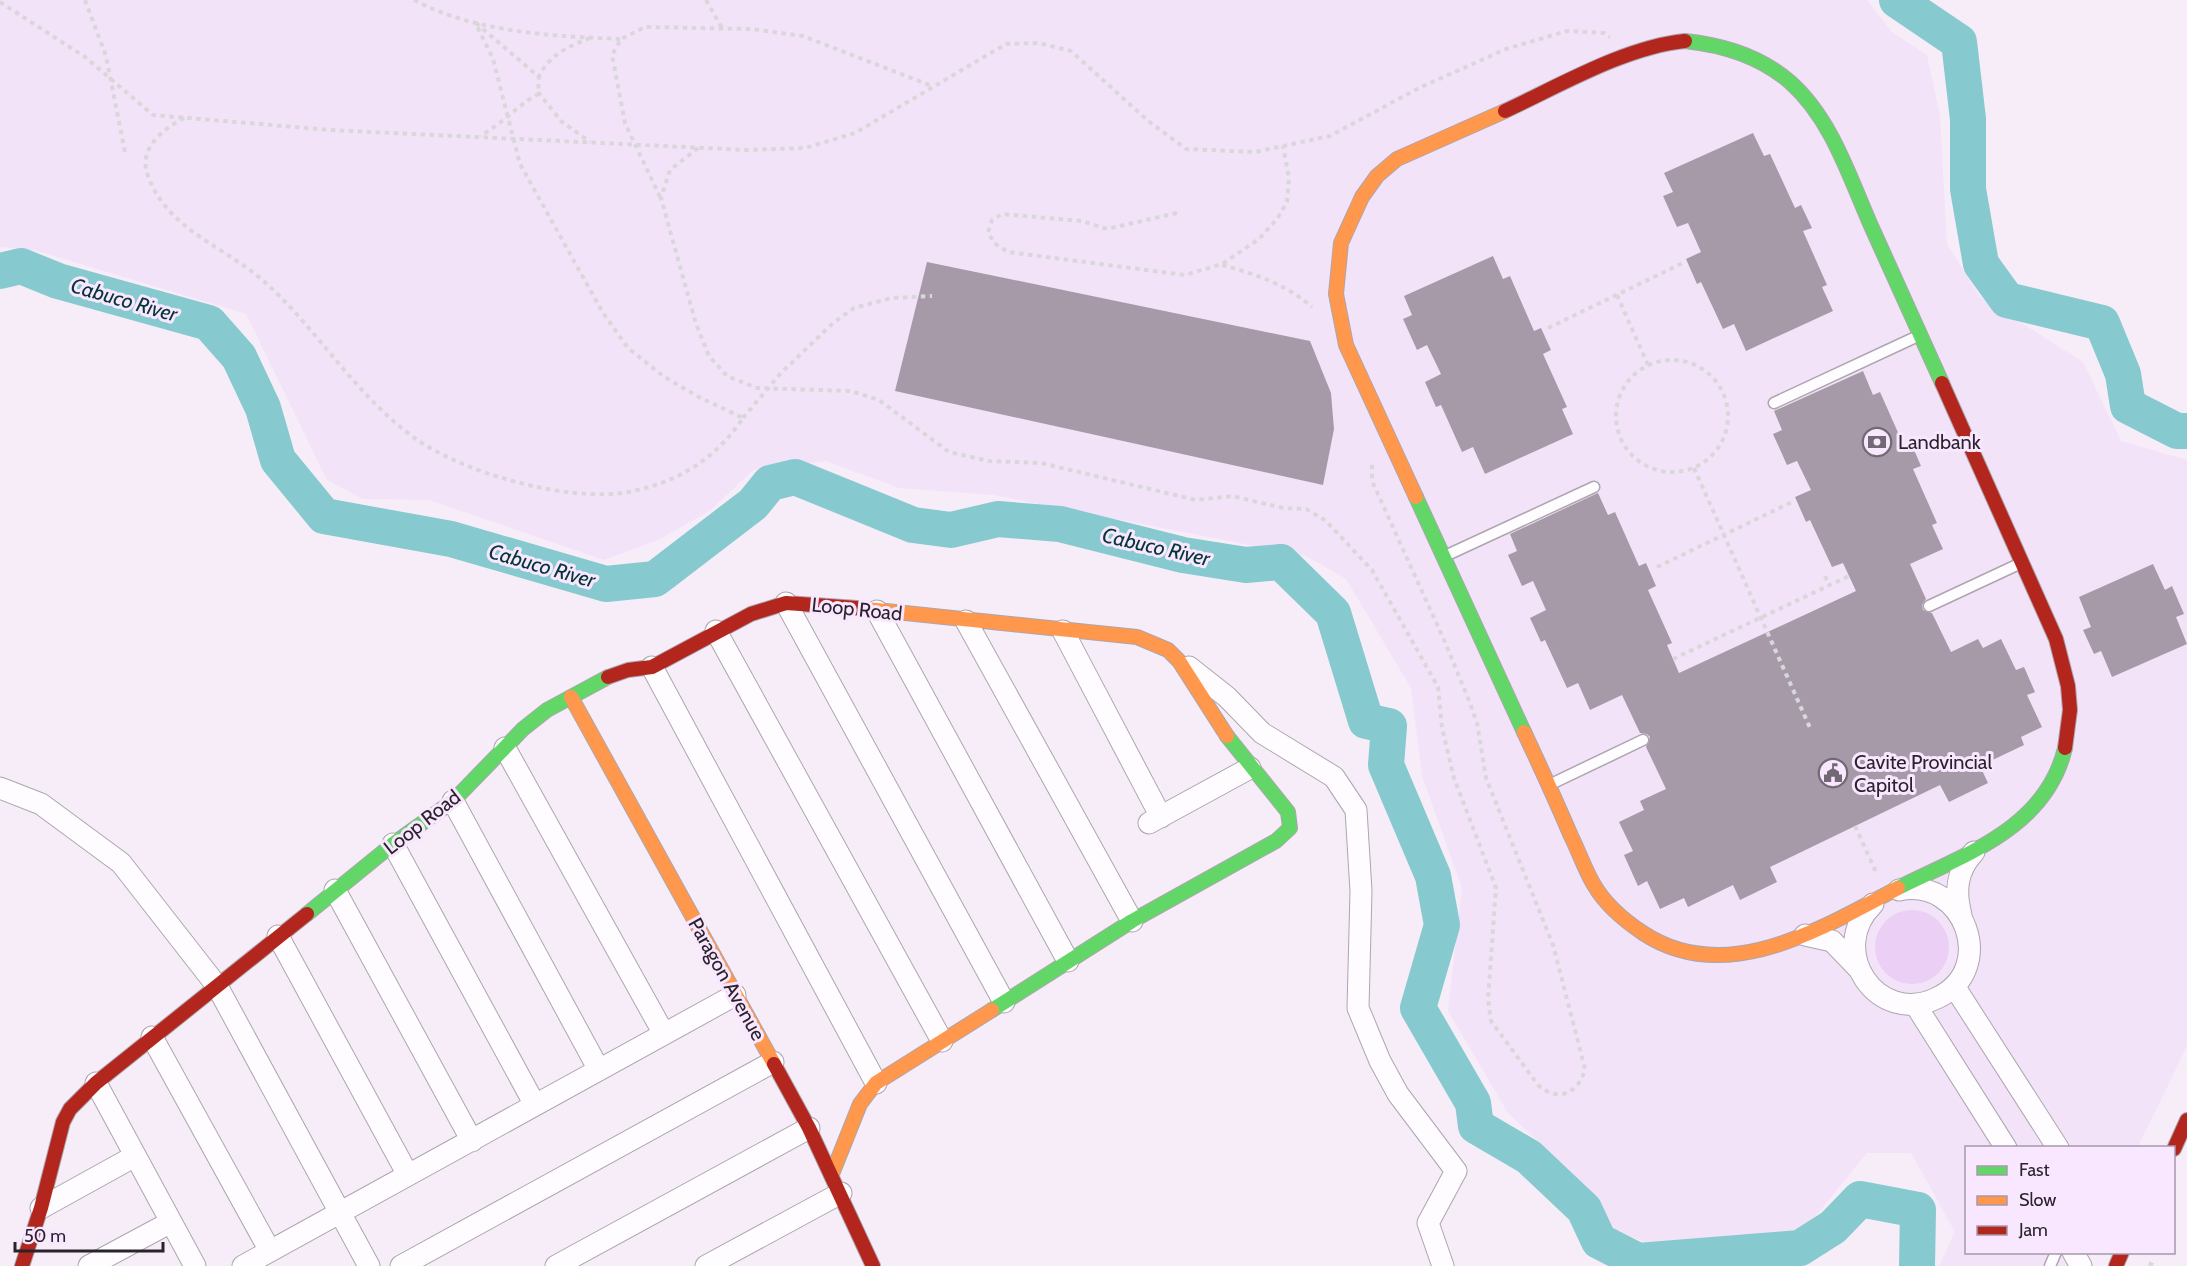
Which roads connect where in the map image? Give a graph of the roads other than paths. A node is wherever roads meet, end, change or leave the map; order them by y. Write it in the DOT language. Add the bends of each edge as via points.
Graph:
graph roads {
  1 [pos="1921,334"];
  2 [pos="1774,403"];
  3 [pos="1594,487"];
  4 [pos="1443,557"];
  5 [pos="2022,562"];
  6 [pos="786,603"];
  7 [pos="1929,606"];
  8 [pos="877,611"];
  9 [pos="966,621"];
  10 [pos="1063,630"];
  11 [pos="716,631"];
  12 [pos="1168,650"];
  13 [pos="652,668"];
  14 [pos="571,697"];
  15 [pos="1643,740"];
  16 [pos="505,748"];
  17 [pos="1250,768"];
  18 [pos="1548,785"];
  19 [pos="0,788"];
  20 [pos="453,801"];
  21 [pos="393,844"];
  22 [pos="1982,848"];
  23 [pos="335,890"];
  24 [pos="1885,896"];
  25 [pos="1961,915"];
  26 [pos="1132,921"];
  27 [pos="1804,934"];
  28 [pos="278,936"];
  29 [pos="1068,961"];
  30 [pos="1858,969"];
  31 [pos="217,986"];
  32 [pos="1954,986"];
  33 [pos="735,995"];
  34 [pos="1004,1002"];
  35 [pos="1916,1004"];
  36 [pos="664,1034"];
  37 [pos="152,1037"];
  38 [pos="942,1041"];
  39 [pos="773,1062"];
  40 [pos="599,1070"];
  41 [pos="96,1083"];
  42 [pos="876,1083"];
  43 [pos="536,1105"];
  44 [pos="2187,1120"];
  45 [pos="809,1128"];
  46 [pos="472,1140"];
  47 [pos="2005,1146"];
  48 [pos="2057,1146"];
  49 [pos="2175,1147"];
  50 [pos="135,1155"];
  51 [pos="408,1175"];
  52 [pos="836,1184"];
  53 [pos="41,1208"];
  54 [pos="340,1213"];
  55 [pos="171,1222"];
  56 [pos="270,1251"];
  57 [pos="868,1264"];
  58 [pos="22,1266"];
  59 [pos="89,1266"];
  60 [pos="195,1266"];
  61 [pos="243,1266"];
  62 [pos="369,1266"];
  63 [pos="401,1266"];
  64 [pos="556,1266"];
  65 [pos="706,1266"];
  66 [pos="1443,1266"];
  1 -- 2 [label="lane"];
  1 -- 4 [label="street" via="1821,119 1792,84 1760,61 1720,46 1665,43 1632,54 1407,152 1370,184 1347,227 1334,294 1340,330"];
  1 -- 5 [label="street"];
  3 -- 4 [label="lane"];
  4 -- 18 [label="street"];
  5 -- 7 [label="lane"];
  5 -- 22 [label="street" via="2062,654 2071,717 2063,755 2045,794 2023,818"];
  6 -- 8 [label="street, Loop Road"];
  6 -- 11 [label="street, Loop Road"];
  6 -- 34 [label="street"];
  8 -- 9 [label="street, Loop Road"];
  8 -- 29 [label="street"];
  9 -- 10 [label="street, Loop Road"];
  9 -- 26 [label="street"];
  10 -- 12 [label="street, Loop Road" via="1137,637"];
  10 -- 17 [label="street" via="1155,820"];
  11 -- 13 [label="street, Loop Road"];
  11 -- 38 [label="street"];
  12 -- 17 [label="street, Loop Road"];
  12 -- 66 [label="street" via="1227,697 1262,733 1334,777 1356,810 1361,891 1358,1008 1398,1094 1456,1171 1428,1223"];
  13 -- 14 [label="street, Loop Road" via="617,674"];
  13 -- 42 [label="street"];
  14 -- 16 [label="street, Loop Road" via="534,719"];
  14 -- 33 [label="street, Paragon Avenue"];
  15 -- 18 [label="lane"];
  16 -- 20 [label="street, Loop Road"];
  16 -- 36 [label="street"];
  17 -- 26 [label="street, Loop Road" via="1288,812 1291,822 1287,832"];
  18 -- 27 [label="street" via="1595,887 1616,914 1644,937 1682,953 1706,957 1756,951"];
  19 -- 31 [label="street" via="41,804 121,863"];
  20 -- 21 [label="street, Loop Road"];
  20 -- 40 [label="street"];
  21 -- 23 [label="street, Loop Road"];
  21 -- 43 [label="street"];
  22 -- 24 [label="street"];
  22 -- 25 [label="street" via="1970,857 1959,877"];
  23 -- 28 [label="street, Loop Road"];
  23 -- 46 [label="street"];
  24 -- 25 [label="street" via="1912,888 1931,891"];
  24 -- 27 [label="street"];
  24 -- 30 [label="street" via="1862,916 1857,929 1854,949"];
  25 -- 32 [label="street" via="1970,952 1965,970"];
  26 -- 29 [label="street, Loop Road"];
  27 -- 30 [label="street" via="1832,941"];
  28 -- 31 [label="street, Loop Road"];
  28 -- 51 [label="street"];
  29 -- 34 [label="street, Loop Road"];
  30 -- 35 [label="street" via="1881,995"];
  31 -- 37 [label="street, Loop Road"];
  31 -- 54 [label="street"];
  32 -- 35 [label="street" via="1936,999"];
  32 -- 48 [label="street"];
  33 -- 36 [label="street"];
  33 -- 39 [label="street, Paragon Avenue"];
  34 -- 38 [label="street, Loop Road"];
  35 -- 47 [label="street"];
  36 -- 40 [label="street"];
  37 -- 41 [label="street, Loop Road"];
  37 -- 56 [label="street"];
  38 -- 42 [label="street, Loop Road"];
  39 -- 45 [label="street, Paragon Avenue"];
  39 -- 63 [label="street"];
  40 -- 43 [label="street"];
  41 -- 50 [label="street"];
  41 -- 53 [label="street, Loop Road" via="70,1109 63,1122"];
  42 -- 52 [label="street, Loop Road" via="860,1104"];
  43 -- 46 [label="street"];
  44 -- 49 [label="street"];
  45 -- 52 [label="street, Paragon Avenue"];
  45 -- 64 [label="street"];
  46 -- 51 [label="street"];
  50 -- 53 [label="street"];
  50 -- 55 [label="street"];
  51 -- 54 [label="street"];
  52 -- 57 [label="street, Paragon Avenue"];
  52 -- 65 [label="street"];
  53 -- 58 [label="street, Loop Road"];
  54 -- 56 [label="street"];
  54 -- 62 [label="street"];
  55 -- 59 [label="street"];
  55 -- 60 [label="street"];
  56 -- 61 [label="street"];
}
